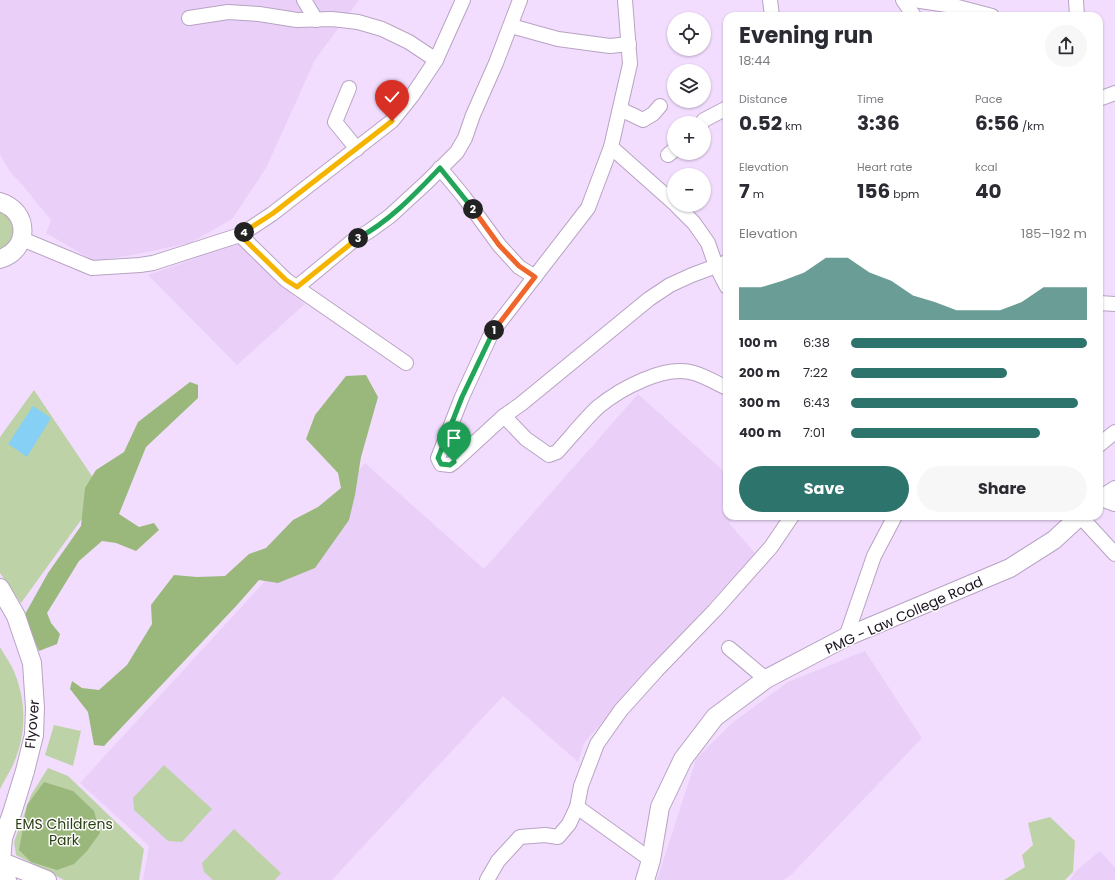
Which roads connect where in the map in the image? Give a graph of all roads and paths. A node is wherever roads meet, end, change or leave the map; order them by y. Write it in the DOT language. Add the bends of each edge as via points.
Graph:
graph roads {
  1 [pos="304,0"];
  2 [pos="462,0"];
  3 [pos="520,0"];
  4 [pos="625,0"];
  5 [pos="770,0"];
  6 [pos="903,0"];
  7 [pos="914,0"];
  8 [pos="1076,0"];
  9 [pos="933,1"];
  10 [pos="772,12"];
  11 [pos="911,12"];
  12 [pos="976,12"];
  13 [pos="1077,12"];
  14 [pos="189,18"];
  15 [pos="316,20"];
  16 [pos="511,26"];
  17 [pos="629,44"];
  18 [pos="436,60"];
  19 [pos="349,88"];
  20 [pos="1115,93"];
  21 [pos="1103,98"];
  22 [pos="660,106"];
  23 [pos="620,109"];
  24 [pos="723,110"];
  25 [pos="711,116"];
  26 [pos="611,147"];
  27 [pos="357,149"];
  28 [pos="440,168"];
  29 [pos="667,197"];
  30 [pos="0,202"];
  31 [pos="683,212"];
  32 [pos="240,235"];
  33 [pos="22,240"];
  34 [pos="0,259"];
  35 [pos="722,264"];
  36 [pos="535,277"];
  37 [pos="297,287"];
  38 [pos="1103,303"];
  39 [pos="1115,304"];
  40 [pos="406,362"];
  41 [pos="723,386"];
  42 [pos="504,416"];
  43 [pos="1115,432"];
  44 [pos="1103,442"];
  45 [pos="789,520"];
  46 [pos="893,520"];
  47 [pos="1076,520"];
  48 [pos="1084,520"];
  49 [pos="1115,554"];
  50 [pos="0,588"];
  51 [pos="846,637"];
  52 [pos="729,648"];
  53 [pos="766,679"];
  54 [pos="578,807"];
  55 [pos="651,860"];
  56 [pos="0,867"];
  57 [pos="7,880"];
  58 [pos="47,880"];
  59 [pos="487,880"];
  60 [pos="645,880"];
  1 -- 15 [label="street"];
  2 -- 18 [label="street"];
  3 -- 16 [label="street"];
  4 -- 17 [label="street"];
  5 -- 10 [label="street"];
  6 -- 11 [label="street"];
  7 -- 9 [label="street"];
  8 -- 13 [label="street"];
  9 -- 12 [label="street"];
  14 -- 15 [label="street" via="228,12"];
  15 -- 18 [label="street" via="358,22 382,29"];
  16 -- 17 [label="street" via="558,39 610,46"];
  16 -- 28 [label="street" via="465,138 457,152"];
  17 -- 23 [label="street" via="630,64"];
  18 -- 27 [label="street" via="392,121"];
  19 -- 27 [label="street" via="335,122"];
  20 -- 21 [label="street"];
  22 -- 23 [label="street" via="643,120"];
  23 -- 26 [label="street"];
  24 -- 25 [label="street"];
  26 -- 29 [label="street"];
  26 -- 36 [label="street" via="588,208"];
  27 -- 32 [label="street" via="272,214"];
  28 -- 36 [label="street" via="499,245 519,266"];
  28 -- 37 [label="street" via="390,216 355,239"];
  30 -- 33 [label="main road" via="18,214 22,222"];
  31 -- 35 [label="street" via="694,223"];
  32 -- 33 [label="street" via="140,266 92,268"];
  32 -- 37 [label="street" via="286,280"];
  33 -- 34 [label="main road" via="14,252"];
  35 -- 42 [label="street" via="670,285 649,299"];
  36 -- 42 [label="street" via="492,332 438,458 441,464 450,465"];
  37 -- 40 [label="street"];
  38 -- 39 [label="street"];
  41 -- 42 [label="street" via="693,372 674,371 653,375 598,407 557,452 549,455 526,439"];
  43 -- 44 [label="street"];
  45 -- 54 [label="street" via="770,547 715,610 621,710 597,744 580,786"];
  46 -- 51 [label="street" via="874,556"];
  47 -- 51 [label="main road, PMG - Law College Road" via="1054,540 1010,568"];
  48 -- 49 [label="street"];
  50 -- 56 [label="main road, Flyover" via="16,616 32,663 35,708 34,735 3,838"];
  51 -- 53 [label="main road, PMG - Law College Road"];
  52 -- 53 [label="street"];
  53 -- 55 [label="main road, PMG - Law College Road" via="715,717 683,759 660,807"];
  54 -- 55 [label="street"];
  54 -- 59 [label="street" via="570,824 558,837 520,837 498,861"];
  55 -- 60 [label="main road, PMG - Law College Road"];
  56 -- 57 [label="main road"];
  56 -- 58 [label="main road"];
}
